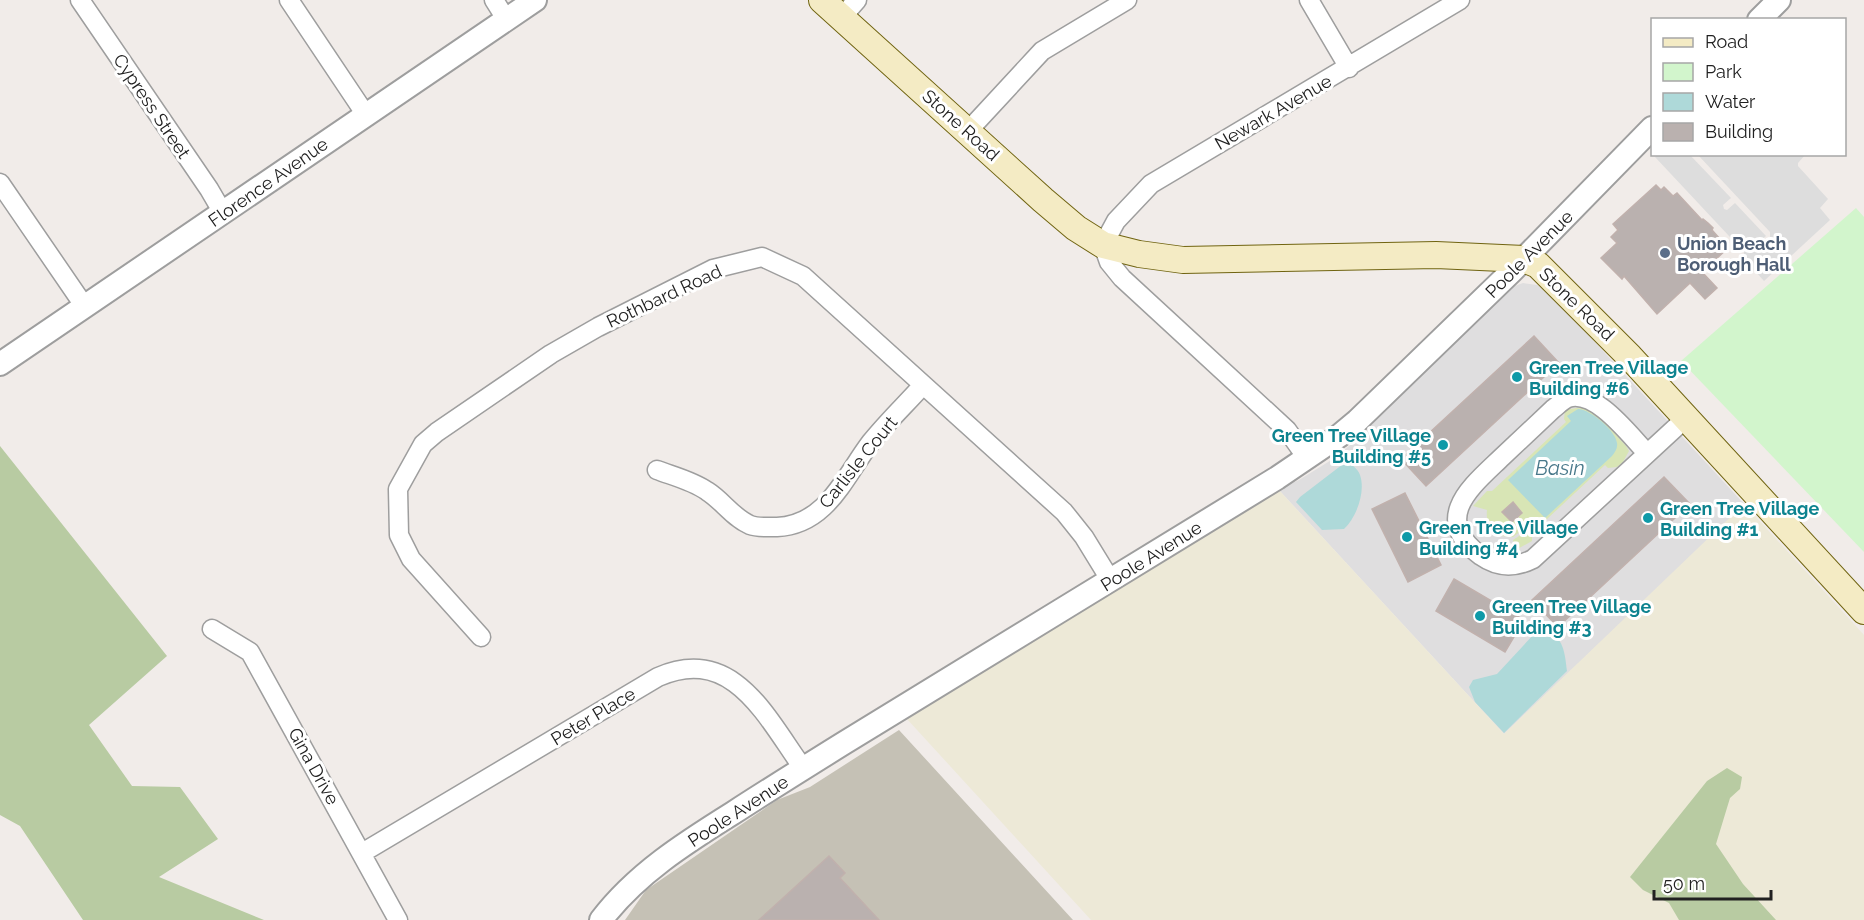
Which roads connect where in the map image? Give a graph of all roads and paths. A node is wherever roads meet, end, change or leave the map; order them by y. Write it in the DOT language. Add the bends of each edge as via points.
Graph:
graph roads {
  1 [pos="80,0"];
  2 [pos="289,0"];
  3 [pos="535,0"];
  4 [pos="822,0"];
  5 [pos="1127,0"];
  6 [pos="1309,0"];
  7 [pos="1460,0"];
  8 [pos="1779,0"];
  9 [pos="849,9"];
  10 [pos="500,10"];
  11 [pos="1761,18"];
  12 [pos="1349,68"];
  13 [pos="366,115"];
  14 [pos="1651,130"];
  15 [pos="968,131"];
  16 [pos="0,183"];
  17 [pos="223,213"];
  18 [pos="1103,245"];
  19 [pos="1524,259"];
  20 [pos="85,307"];
  21 [pos="0,364"];
  22 [pos="923,385"];
  23 [pos="1686,418"];
  24 [pos="1647,453"];
  25 [pos="1307,458"];
  26 [pos="657,470"];
  27 [pos="1111,580"];
  28 [pos="1864,611"];
  29 [pos="212,629"];
  30 [pos="481,637"];
  31 [pos="803,768"];
  32 [pos="363,853"];
  33 [pos="398,920"];
  34 [pos="601,920"];
  1 -- 17 [label="street, Cypress Street"];
  2 -- 13 [label="street"];
  3 -- 10 [label="street, Florence Avenue"];
  4 -- 9 [label="main road, Stone Road"];
  5 -- 15 [label="street" via="1042,51"];
  6 -- 12 [label="street"];
  7 -- 12 [label="street, Newark Avenue"];
  8 -- 11 [label="street"];
  9 -- 15 [label="main road, Stone Road"];
  10 -- 13 [label="street, Florence Avenue"];
  12 -- 18 [label="street, Newark Avenue" via="1151,184 1116,221"];
  13 -- 17 [label="street, Florence Avenue"];
  14 -- 19 [label="street, Poole Avenue"];
  15 -- 18 [label="main road, Stone Road" via="1076,228"];
  16 -- 20 [label="street"];
  17 -- 20 [label="street, Florence Avenue"];
  18 -- 19 [label="main road, Stone Road" via="1182,260 1436,255"];
  18 -- 25 [label="street" via="1109,262 1122,278 1287,430"];
  19 -- 23 [label="main road, Stone Road" via="1543,270"];
  19 -- 25 [label="street, Poole Avenue" via="1357,422"];
  20 -- 21 [label="street, Florence Avenue"];
  22 -- 26 [label="street, Carlisle Court" via="872,441 836,494 810,518 796,524 751,525 707,491"];
  22 -- 27 [label="street, Rothbard Road" via="1064,512"];
  22 -- 30 [label="street, Rothbard Road" via="803,276 762,257 713,269 598,327 551,354 437,432 423,444 398,489 399,535 407,552"];
  23 -- 24 [label="street"];
  23 -- 28 [label="main road, Stone Road"];
  24 -- 24 [label="street" via="1603,408 1584,398 1568,398 1468,489 1459,508 1464,538 1490,562 1510,566 1533,559"];
  25 -- 27 [label="street, Poole Avenue"];
  27 -- 31 [label="street, Poole Avenue"];
  29 -- 32 [label="street, Gina Drive" via="250,651"];
  31 -- 32 [label="street, Peter Place" via="734,680 702,668 670,671"];
  31 -- 34 [label="street, Poole Avenue" via="661,861 617,898"];
  32 -- 33 [label="street, Gina Drive"];
}
